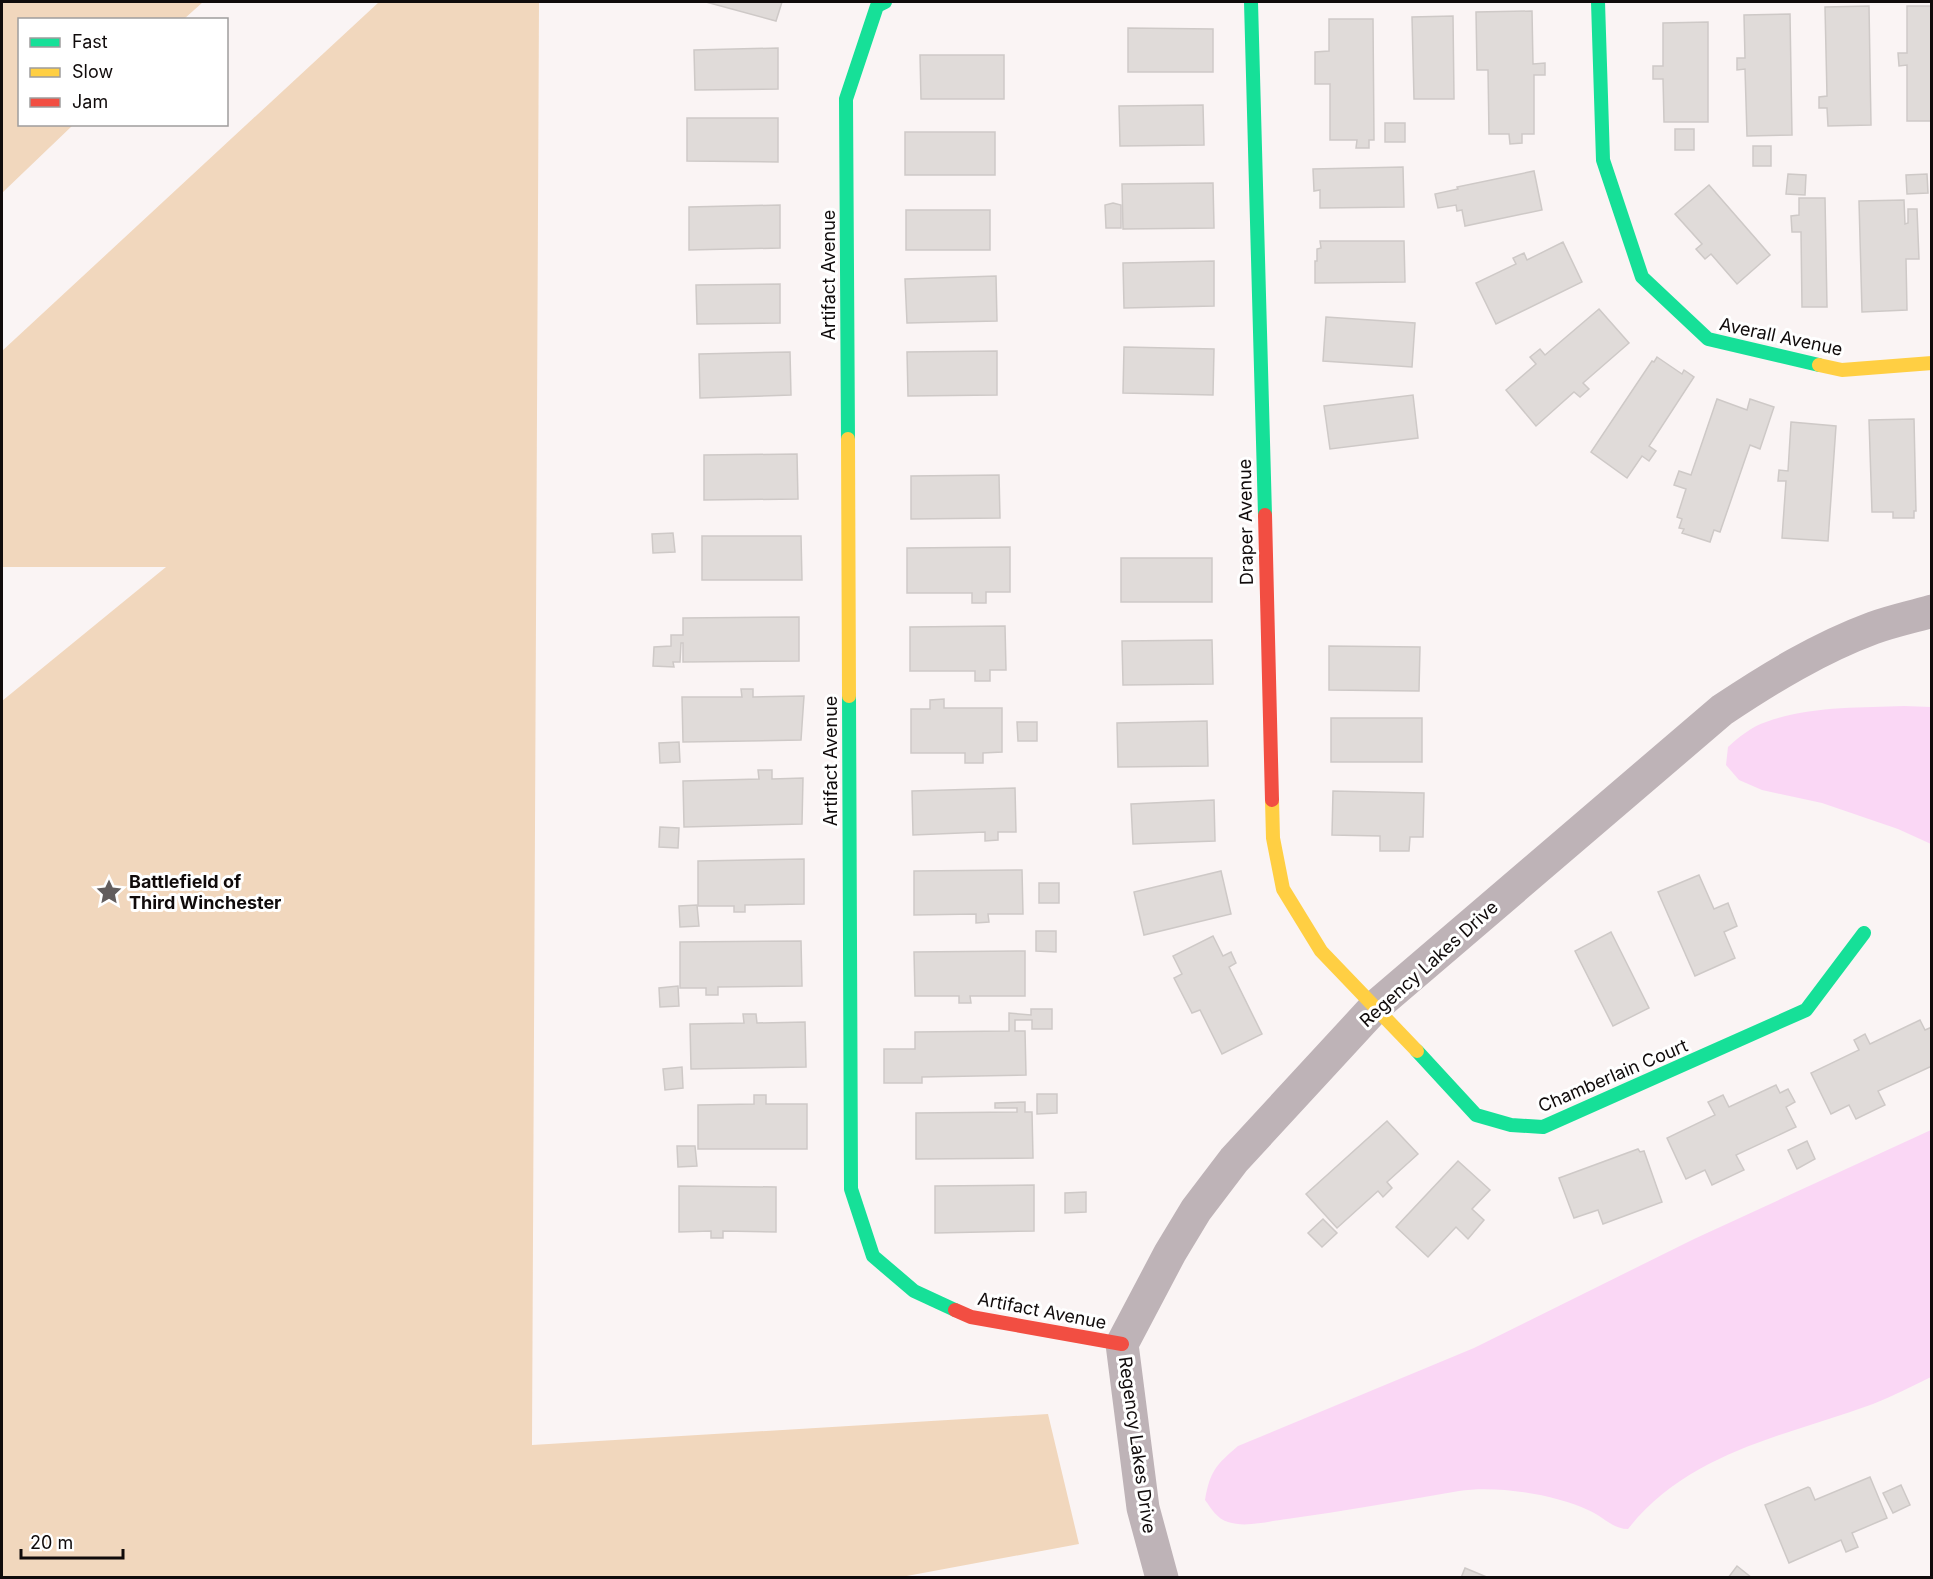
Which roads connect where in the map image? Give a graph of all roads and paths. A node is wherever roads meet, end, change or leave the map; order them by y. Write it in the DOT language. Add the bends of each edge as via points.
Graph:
graph roads {
  1 [pos="885,2"];
  2 [pos="1251,2"];
  3 [pos="1598,2"];
  4 [pos="1932,363"];
  5 [pos="1932,611"];
  6 [pos="1864,933"];
  7 [pos="1376,1006"];
  8 [pos="1122,1344"];
  9 [pos="1162,1578"];
  1 -- 8 [label="street, Artifact Avenue" via="877,6 846,99 851,1189 873,1256 914,1291 971,1317"];
  2 -- 7 [label="street, Draper Avenue" via="1273,838 1283,889 1321,951"];
  3 -- 4 [label="street, Averall Avenue" via="1603,160 1642,277 1708,339 1842,370"];
  5 -- 7 [label="street, Regency Lakes Drive" via="1838,642 1779,672 1722,710"];
  6 -- 7 [label="street, Chamberlain Court" via="1806,1010 1543,1127 1511,1125 1476,1115"];
  7 -- 8 [label="street, Regency Lakes Drive" via="1234,1160 1196,1210"];
  8 -- 9 [label="street, Regency Lakes Drive" via="1143,1508"];
}
